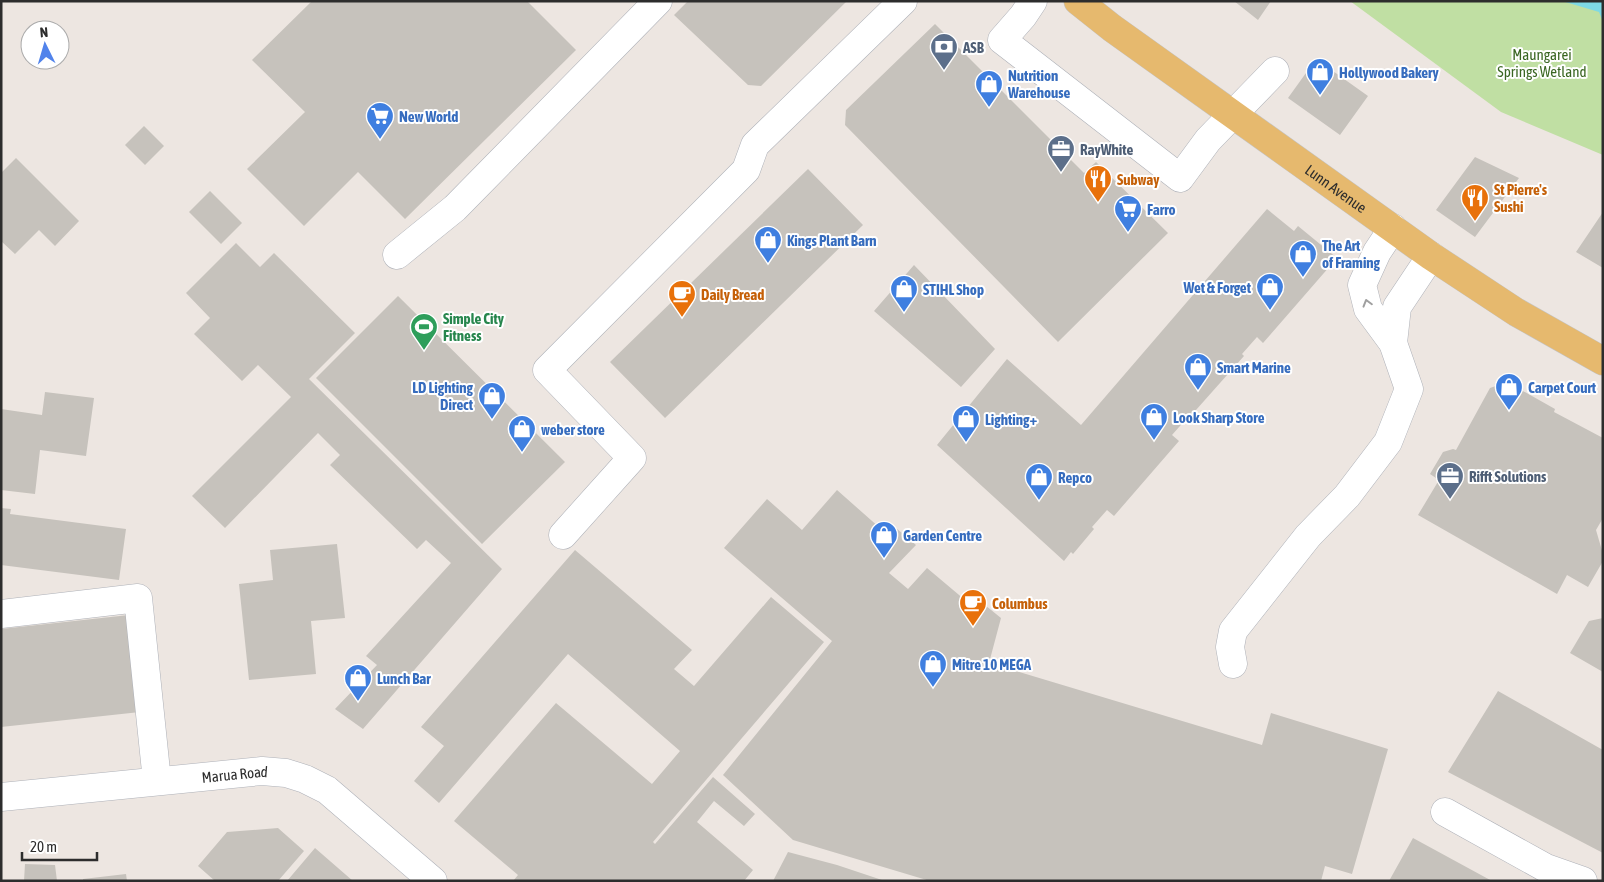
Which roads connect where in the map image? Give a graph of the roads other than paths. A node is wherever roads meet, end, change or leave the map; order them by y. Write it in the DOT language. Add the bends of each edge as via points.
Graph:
graph roads {
  1 [pos="658,1"];
  2 [pos="903,1"];
  3 [pos="1033,1"];
  4 [pos="1078,1"];
  5 [pos="1275,71"];
  6 [pos="1234,115"];
  7 [pos="1393,228"];
  8 [pos="396,255"];
  9 [pos="1431,256"];
  10 [pos="1392,343"];
  11 [pos="1603,361"];
  12 [pos="563,535"];
  13 [pos="1,614"];
  14 [pos="1233,664"];
  15 [pos="157,781"];
  16 [pos="1,797"];
  17 [pos="1445,812"];
  18 [pos="434,881"];
  19 [pos="1583,881"];
  1 -- 8 [label="street" via="455,208"];
  2 -- 12 [label="street" via="755,145 746,170 547,370 632,458"];
  3 -- 6 [label="street" via="1002,40 1180,178 1208,140"];
  4 -- 6 [label="main road, Lunn Avenue"];
  5 -- 6 [label="street"];
  6 -- 7 [label="main road, Lunn Avenue"];
  7 -- 9 [label="main road, Lunn Avenue"];
  10 -- 7 [label="street, one-way" via="1368,309 1362,285 1377,252"];
  9 -- 10 [label="street" via="1397,307"];
  9 -- 11 [label="main road, Lunn Avenue" via="1516,312"];
  10 -- 14 [label="street" via="1409,389 1388,442 1347,496 1308,536 1233,631 1230,647"];
  13 -- 15 [label="street" via="138,598"];
  15 -- 16 [label="street, Marua Road"];
  15 -- 18 [label="street, Marua Road" via="262,771 286,772 327,790"];
  17 -- 19 [label="street" via="1546,868"];
}
